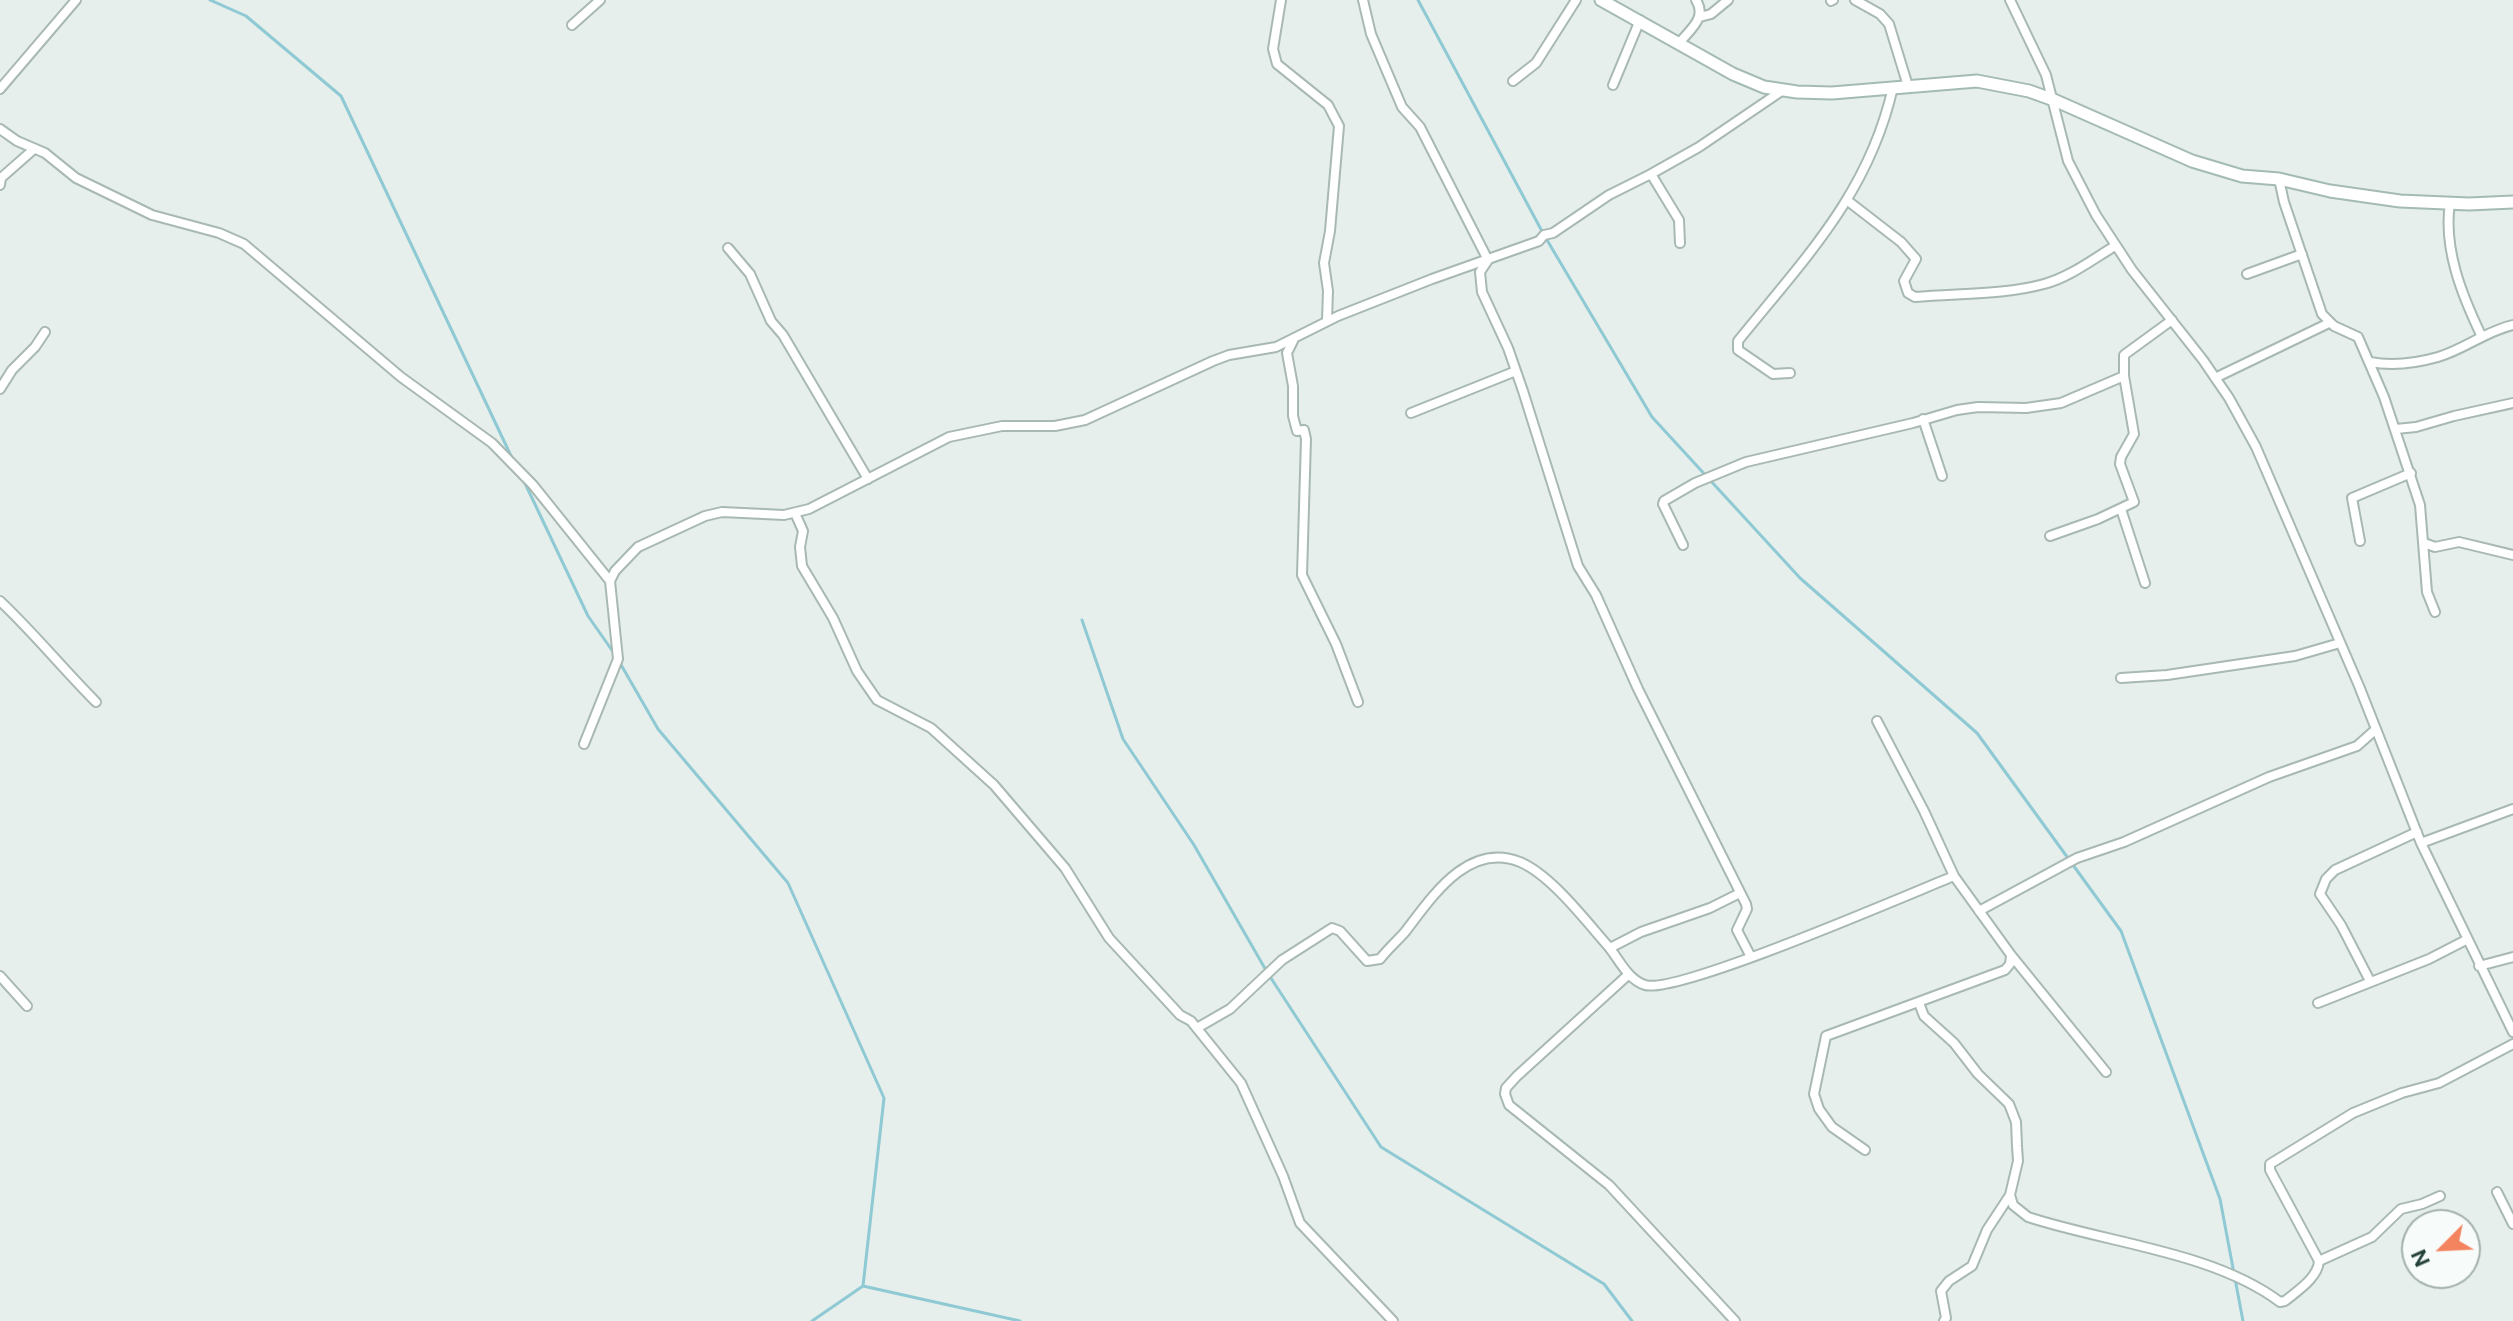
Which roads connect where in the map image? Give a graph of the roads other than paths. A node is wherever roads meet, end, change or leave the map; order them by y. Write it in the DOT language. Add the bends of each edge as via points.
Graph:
graph roads {
  1 [pos="76,0"];
  2 [pos="600,0"];
  3 [pos="1281,0"];
  4 [pos="1363,0"];
  5 [pos="1576,0"];
  6 [pos="1601,0"];
  7 [pos="1696,0"];
  8 [pos="1728,0"];
  9 [pos="1855,0"];
  10 [pos="2010,0"];
  11 [pos="1700,17"];
  12 [pos="1640,20"];
  13 [pos="572,25"];
  14 [pos="1680,42"];
  15 [pos="1513,81"];
  16 [pos="1613,85"];
  17 [pos="1908,86"];
  18 [pos="1893,87"];
  19 [pos="0,89"];
  20 [pos="1783,90"];
  21 [pos="2054,100"];
  22 [pos="0,129"];
  23 [pos="34,149"];
  24 [pos="1651,174"];
  25 [pos="2279,179"];
  26 [pos="0,185"];
  27 [pos="1848,201"];
  28 [pos="2513,202"];
  29 [pos="2450,203"];
  30 [pos="1680,243"];
  31 [pos="2115,246"];
  32 [pos="728,248"];
  33 [pos="2302,254"];
  34 [pos="1488,260"];
  35 [pos="2247,274"];
  36 [pos="1327,320"];
  37 [pos="2172,320"];
  38 [pos="2329,323"];
  39 [pos="2513,325"];
  40 [pos="45,332"];
  41 [pos="2481,335"];
  42 [pos="1294,339"];
  43 [pos="2370,362"];
  44 [pos="1516,371"];
  45 [pos="1790,373"];
  46 [pos="2124,376"];
  47 [pos="2215,378"];
  48 [pos="0,389"];
  49 [pos="2513,403"];
  50 [pos="1411,413"];
  51 [pos="1923,419"];
  52 [pos="2396,429"];
  53 [pos="2411,473"];
  54 [pos="1942,476"];
  55 [pos="868,479"];
  56 [pos="2121,509"];
  57 [pos="795,513"];
  58 [pos="2050,536"];
  59 [pos="2360,541"];
  60 [pos="2424,543"];
  61 [pos="1683,545"];
  62 [pos="2513,555"];
  63 [pos="610,581"];
  64 [pos="2145,583"];
  65 [pos="0,601"];
  66 [pos="2435,612"];
  67 [pos="2340,643"];
  68 [pos="2121,678"];
  69 [pos="96,702"];
  70 [pos="1358,702"];
  71 [pos="1877,721"];
  72 [pos="2375,730"];
  73 [pos="584,744"];
  74 [pos="2513,809"];
  75 [pos="2417,832"];
  76 [pos="2421,843"];
  77 [pos="1954,876"];
  78 [pos="1740,893"];
  79 [pos="1979,911"];
  80 [pos="2466,940"];
  81 [pos="1610,948"];
  82 [pos="2011,955"];
  83 [pos="1751,957"];
  84 [pos="2513,957"];
  85 [pos="2479,966"];
  86 [pos="1629,974"];
  87 [pos="0,976"];
  88 [pos="2370,981"];
  89 [pos="1919,1003"];
  90 [pos="2318,1003"];
  91 [pos="27,1006"];
  92 [pos="1197,1028"];
  93 [pos="2513,1032"];
  94 [pos="2513,1044"];
  95 [pos="2106,1072"];
  96 [pos="1865,1150"];
  97 [pos="2497,1192"];
  98 [pos="2010,1195"];
  99 [pos="2440,1196"];
  100 [pos="2513,1224"];
  101 [pos="2319,1261"];
  102 [pos="1393,1321"];
  103 [pos="1735,1321"];
  104 [pos="1944,1321"];
  1 -- 19 [label="street"];
  2 -- 13 [label="street"];
  3 -- 36 [label="street" via="1273,49 1277,64 1328,105 1339,126 1324,263"];
  4 -- 34 [label="street" via="1371,34 1402,107 1420,127"];
  5 -- 15 [label="street" via="1536,63"];
  6 -- 12 [label="main road"];
  7 -- 11 [label="street"];
  8 -- 11 [label="street"];
  9 -- 17 [label="street" via="1889,24"];
  10 -- 21 [label="street"];
  11 -- 14 [label="street"];
  12 -- 14 [label="main road"];
  12 -- 16 [label="street"];
  14 -- 20 [label="main road" via="1733,74"];
  17 -- 18 [label="main road"];
  17 -- 21 [label="main road" via="1977,81"];
  18 -- 20 [label="main road" via="1832,93"];
  18 -- 27 [label="street" via="1877,144"];
  20 -- 24 [label="street"];
  21 -- 25 [label="main road" via="2192,161 2242,176"];
  21 -- 31 [label="street" via="2068,161"];
  22 -- 23 [label="street"];
  23 -- 26 [label="street" via="1,178"];
  23 -- 63 [label="street" via="76,178 152,215 244,244 401,377 492,443"];
  24 -- 30 [label="street" via="1679,220"];
  24 -- 34 [label="street" via="1539,241"];
  25 -- 29 [label="main road" via="2400,201"];
  25 -- 33 [label="street"];
  27 -- 31 [label="street" via="1916,259 1904,281 1915,297 2045,284"];
  27 -- 45 [label="street" via="1738,341 1738,350 1773,374"];
  28 -- 29 [label="main road"];
  29 -- 41 [label="street" via="2447,225 2453,259"];
  31 -- 37 [label="street"];
  32 -- 55 [label="street" via="750,274 771,321"];
  33 -- 35 [label="street"];
  33 -- 38 [label="street"];
  34 -- 36 [label="street"];
  34 -- 44 [label="street" via="1480,272 1482,292"];
  36 -- 42 [label="street"];
  37 -- 46 [label="street" via="2124,355"];
  37 -- 47 [label="street"];
  38 -- 43 [label="street" via="2358,337"];
  38 -- 47 [label="street"];
  39 -- 41 [label="street"];
  40 -- 48 [label="street"];
  41 -- 43 [label="street" via="2439,357 2387,365"];
  42 -- 55 [label="street" via="1213,361 1085,420 1002,426 949,437"];
  42 -- 70 [label="street" via="1287,353 1293,416 1306,439 1302,575"];
  43 -- 52 [label="street"];
  44 -- 50 [label="street"];
  44 -- 78 [label="street" via="1578,566"];
  46 -- 51 [label="street" via="2061,403 1978,407"];
  46 -- 56 [label="street" via="2134,434 2120,464 2134,502"];
  47 -- 67 [label="street" via="2256,447"];
  49 -- 52 [label="street"];
  51 -- 54 [label="street"];
  51 -- 61 [label="street" via="1746,462 1695,483 1663,504"];
  52 -- 53 [label="street"];
  53 -- 59 [label="street" via="2352,498"];
  53 -- 60 [label="street"];
  55 -- 57 [label="street"];
  56 -- 58 [label="street"];
  56 -- 64 [label="street"];
  57 -- 63 [label="street" via="705,516 638,547"];
  57 -- 92 [label="street" via="803,531 802,566 877,700 931,728 994,785 1065,868 1109,938"];
  60 -- 62 [label="street" via="2435,547 2459,542"];
  60 -- 66 [label="street" via="2427,592"];
  63 -- 73 [label="street" via="618,659"];
  65 -- 69 [label="street"];
  67 -- 68 [label="street" via="2295,656"];
  67 -- 72 [label="street"];
  71 -- 77 [label="street"];
  72 -- 75 [label="street"];
  72 -- 79 [label="street" via="2357,746 2077,858"];
  74 -- 76 [label="street"];
  75 -- 76 [label="street"];
  75 -- 88 [label="street" via="2335,870 2320,888"];
  76 -- 80 [label="street"];
  77 -- 79 [label="street"];
  77 -- 83 [label="street"];
  78 -- 81 [label="street"];
  78 -- 83 [label="street" via="1747,909 1737,930"];
  79 -- 82 [label="street"];
  80 -- 85 [label="street"];
  80 -- 88 [label="street"];
  81 -- 86 [label="street"];
  81 -- 92 [label="street" via="1547,881 1519,862 1488,858 1454,874 1380,959 1367,961 1332,928 1282,960 1230,1009"];
  82 -- 89 [label="street" via="2005,970"];
  82 -- 95 [label="street"];
  83 -- 86 [label="street" via="1664,984 1646,985"];
  84 -- 85 [label="street"];
  85 -- 93 [label="street"];
  86 -- 103 [label="street" via="1546,1047 1505,1094 1509,1105 1609,1185"];
  87 -- 91 [label="street"];
  88 -- 90 [label="street"];
  89 -- 96 [label="street" via="1826,1036 1823,1043 1814,1094 1819,1109 1832,1127"];
  89 -- 98 [label="street" via="1924,1016 2014,1113 2018,1161"];
  92 -- 102 [label="street" via="1241,1083 1300,1223"];
  94 -- 101 [label="street" via="2439,1083 2353,1113 2270,1164"];
  97 -- 100 [label="street"];
  98 -- 101 [label="street" via="2013,1205 2028,1217 2197,1262 2280,1302 2312,1277"];
  98 -- 104 [label="street" via="1972,1266 1941,1291"];
  99 -- 101 [label="street" via="2401,1209 2372,1237"];
}
